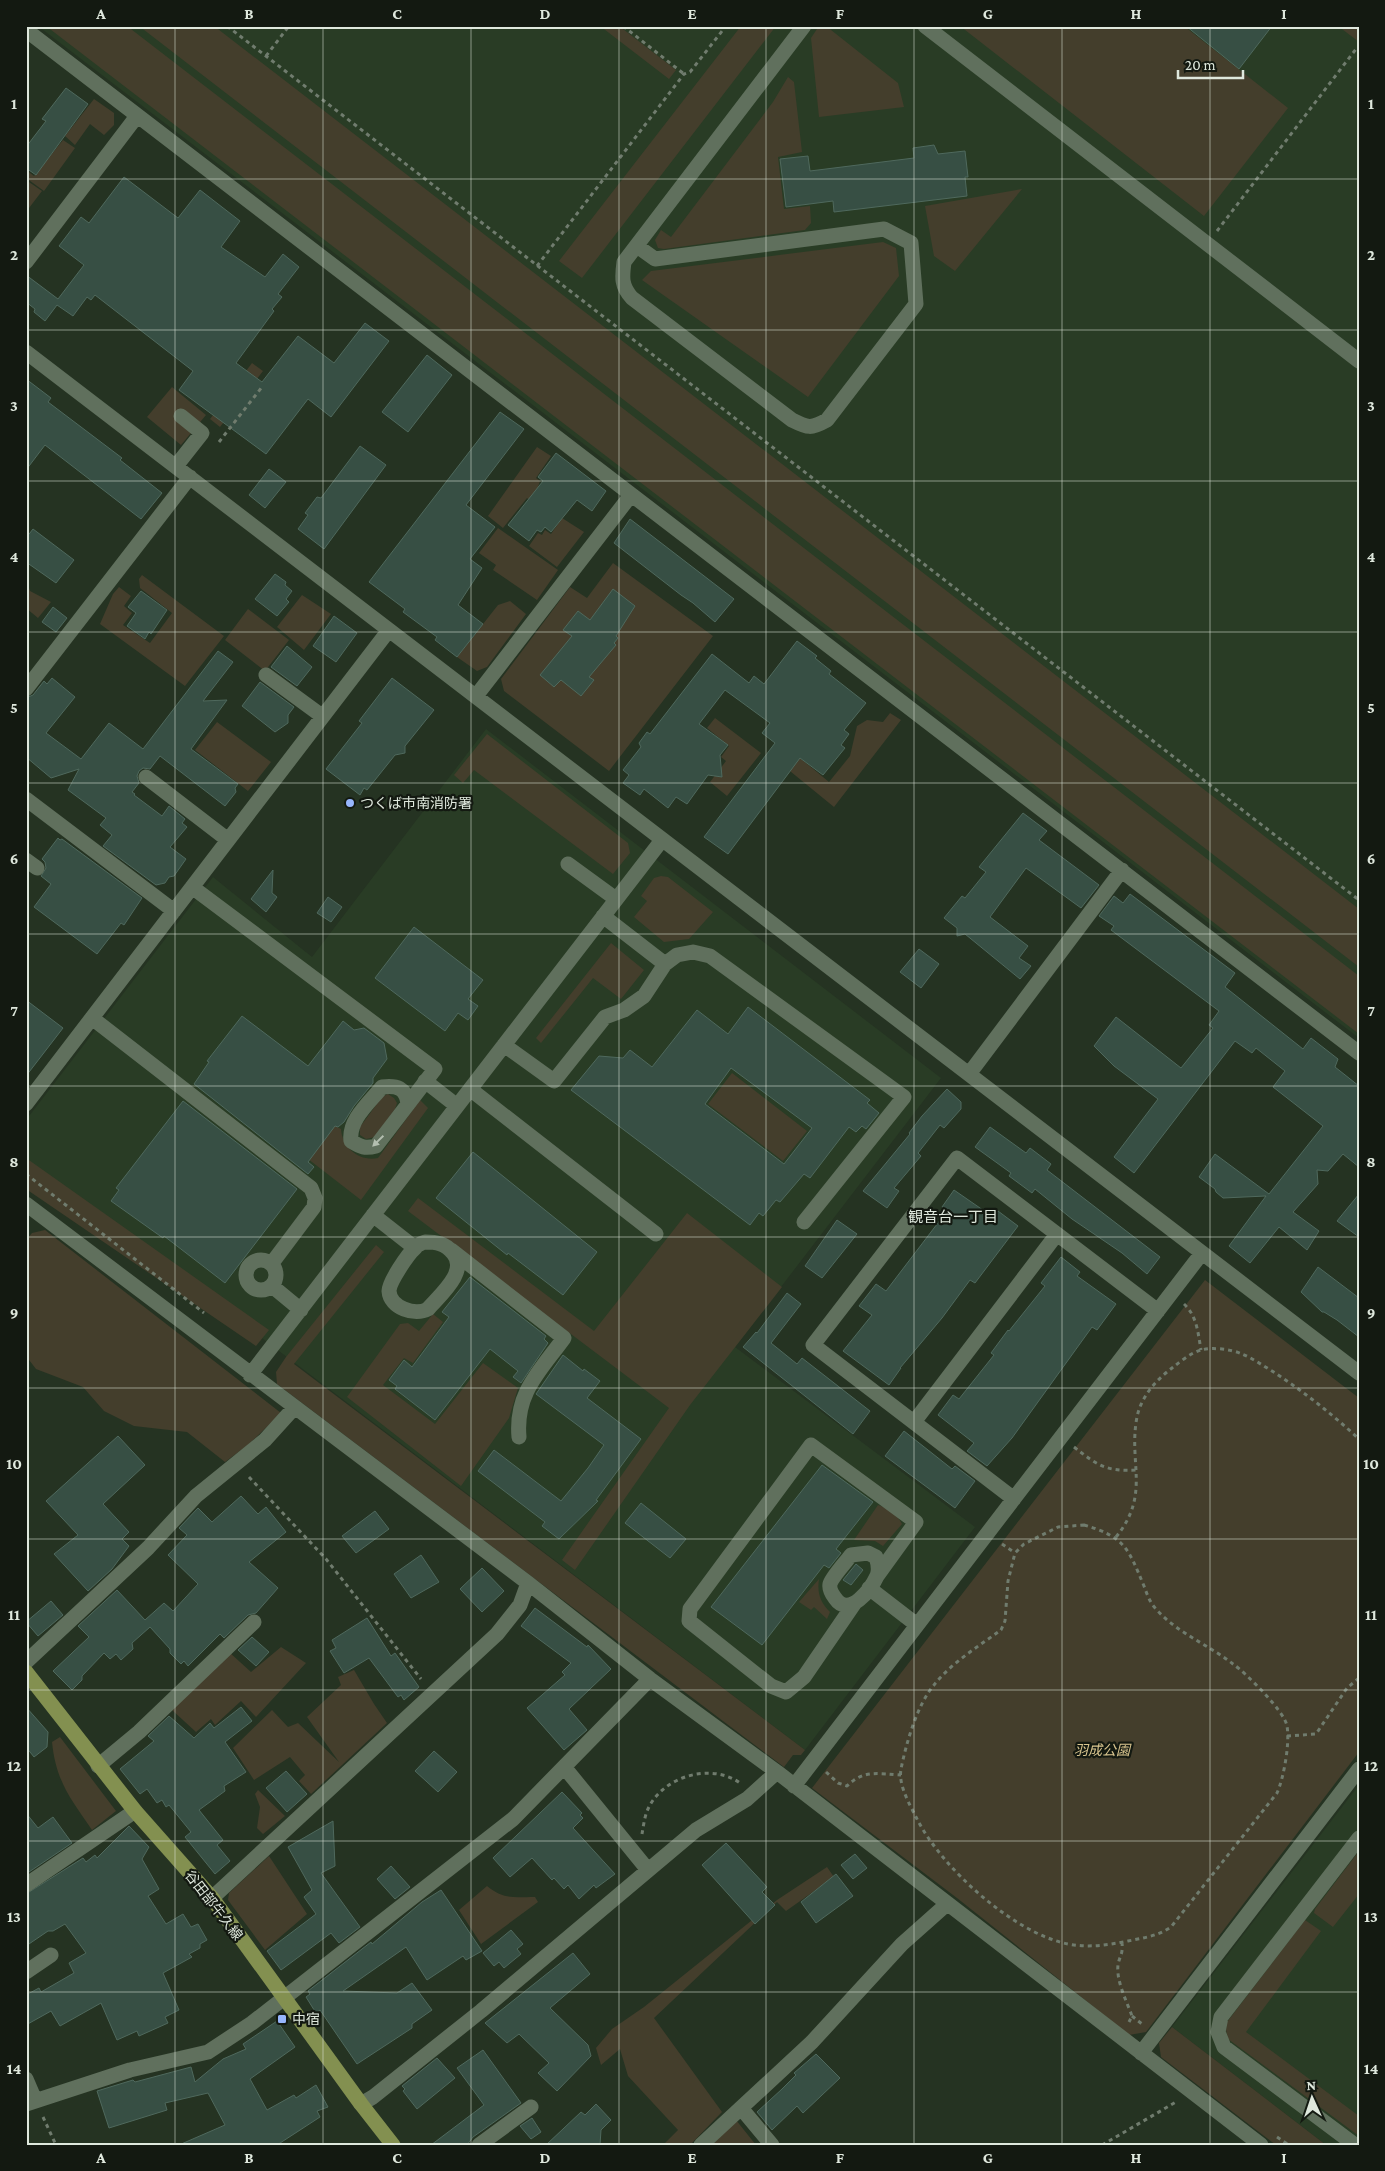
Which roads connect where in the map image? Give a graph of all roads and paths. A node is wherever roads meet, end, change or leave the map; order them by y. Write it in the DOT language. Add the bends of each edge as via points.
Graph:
graph roads {
  1 [pos="227,26"];
  2 [pos="289,26"];
  3 [pos="623,26"];
  4 [pos="726,26"];
  5 [pos="804,26"];
  6 [pos="925,26"];
  7 [pos="26,30"];
  8 [pos="1359,51"];
  9 [pos="266,56"];
  10 [pos="684,74"];
  11 [pos="137,116"];
  12 [pos="1207,244"];
  13 [pos="637,246"];
  14 [pos="26,262"];
  15 [pos="537,266"];
  16 [pos="26,352"];
  17 [pos="1359,361"];
  18 [pos="262,387"];
  19 [pos="181,416"];
  20 [pos="217,444"];
  21 [pos="176,466"];
  22 [pos="190,477"];
  23 [pos="631,495"];
  24 [pos="389,630"];
  25 [pos="266,675"];
  26 [pos="26,690"];
  27 [pos="476,696"];
  28 [pos="322,716"];
  29 [pos="146,777"];
  30 [pos="26,799"];
  31 [pos="228,840"];
  32 [pos="662,840"];
  33 [pos="568,864"];
  34 [pos="1122,870"];
  35 [pos="192,887"];
  36 [pos="616,899"];
  37 [pos="1359,900"];
  38 [pos="174,911"];
  39 [pos="602,916"];
  40 [pos="665,964"];
  41 [pos="92,1018"];
  42 [pos="504,1045"];
  43 [pos="1359,1053"];
  44 [pos="969,1074"];
  45 [pos="425,1081"];
  46 [pos="470,1089"];
  47 [pos="26,1104"];
  48 [pos="408,1104"];
  49 [pos="457,1106"];
  50 [pos="26,1174"];
  51 [pos="29,1213"];
  52 [pos="373,1215"];
  53 [pos="804,1222"];
  54 [pos="656,1234"];
  55 [pos="1057,1234"];
  56 [pos="415,1248"];
  57 [pos="451,1250"];
  58 [pos="1202,1253"];
  59 [pos="272,1263"];
  60 [pos="272,1286"];
  61 [pos="1182,1302"];
  62 [pos="301,1310"];
  63 [pos="1158,1311"];
  64 [pos="209,1317"];
  65 [pos="1201,1350"];
  66 [pos="1359,1373"];
  67 [pos="250,1375"];
  68 [pos="294,1408"];
  69 [pos="914,1422"];
  70 [pos="519,1437"];
  71 [pos="1359,1439"];
  72 [pos="1072,1445"];
  73 [pos="236,1464"];
  74 [pos="1137,1470"];
  75 [pos="1014,1499"];
  76 [pos="1116,1537"];
  77 [pos="998,1541"];
  78 [pos="1014,1553"];
  79 [pos="873,1582"];
  80 [pos="528,1583"];
  81 [pos="854,1604"];
  82 [pos="254,1622"];
  83 [pos="917,1625"];
  84 [pos="26,1662"];
  85 [pos="26,1672"];
  86 [pos="1359,1678"];
  87 [pos="650,1679"];
  88 [pos="432,1694"];
  89 [pos="1287,1736"];
  90 [pos="98,1766"];
  91 [pos="565,1768"];
  92 [pos="823,1768"];
  93 [pos="1359,1769"];
  94 [pos="776,1772"];
  95 [pos="901,1775"];
  96 [pos="794,1786"];
  97 [pos="753,1794"];
  98 [pos="135,1811"];
  99 [pos="1359,1838"];
  100 [pos="644,1865"];
  101 [pos="26,1885"];
  102 [pos="212,1898"];
  103 [pos="947,1904"];
  104 [pos="1122,1942"];
  105 [pos="51,1955"];
  106 [pos="26,1972"];
  107 [pos="285,1997"];
  108 [pos="1118,2036"];
  109 [pos="1141,2053"];
  110 [pos="26,2079"];
  111 [pos="1191,2092"];
  112 [pos="31,2102"];
  113 [pos="361,2104"];
  114 [pos="532,2107"];
  115 [pos="742,2108"];
  116 [pos="56,2145"];
  117 [pos="393,2145"];
  118 [pos="479,2145"];
  119 [pos="701,2145"];
  120 [pos="772,2145"];
  121 [pos="1102,2145"];
  122 [pos="1261,2145"];
  123 [pos="1355,2145"];
  1 -- 9 [label="path"];
  2 -- 9 [label="path"];
  3 -- 10 [label="path"];
  4 -- 10 [label="path" via="690,72"];
  5 -- 13 [label="street"];
  6 -- 12 [label="street"];
  7 -- 11 [label="street"];
  8 -- 12 [label="path" via="1356,49"];
  9 -- 15 [label="path"];
  10 -- 15 [label="path"];
  11 -- 14 [label="street"];
  11 -- 23 [label="street"];
  12 -- 17 [label="street"];
  13 -- 13 [label="street" via="624,262 622,278 625,290 792,420 807,427 815,427 827,420 916,304 911,243 884,229 655,259"];
  15 -- 37 [label="path"];
  16 -- 21 [label="street"];
  18 -- 20 [label="path"];
  19 -- 21 [label="street" via="202,433"];
  21 -- 22 [label="street"];
  22 -- 24 [label="street"];
  22 -- 26 [label="street"];
  23 -- 27 [label="street"];
  23 -- 34 [label="street"];
  24 -- 27 [label="street"];
  24 -- 28 [label="street"];
  25 -- 28 [label="street"];
  27 -- 32 [label="street"];
  28 -- 31 [label="street"];
  29 -- 31 [label="street"];
  30 -- 38 [label="street"];
  31 -- 35 [label="street"];
  32 -- 36 [label="street"];
  32 -- 44 [label="street"];
  33 -- 36 [label="street"];
  34 -- 43 [label="street"];
  34 -- 44 [label="street"];
  35 -- 38 [label="street"];
  35 -- 45 [label="street" via="435,1069"];
  36 -- 39 [label="street"];
  38 -- 41 [label="street"];
  39 -- 40 [label="street"];
  39 -- 42 [label="street"];
  40 -- 42 [label="street" via="644,996 624,1010 605,1017 554,1081"];
  40 -- 53 [label="street" via="677,955 693,952 710,956 904,1097"];
  41 -- 47 [label="street"];
  41 -- 59 [label="street" via="312,1188 314,1207"];
  42 -- 46 [label="street"];
  44 -- 58 [label="street"];
  45 -- 48 [label="street"];
  45 -- 49 [label="street"];
  46 -- 49 [label="street"];
  46 -- 54 [label="street"];
  49 -- 52 [label="street"];
  50 -- 64 [label="path"];
  51 -- 67 [label="street"];
  52 -- 56 [label="street"];
  52 -- 62 [label="street"];
  55 -- 63 [label="street"];
  55 -- 69 [label="street"];
  55 -- 69 [label="street" via="957,1158 814,1345"];
  56 -- 57 [label="street" via="425,1242 435,1242"];
  56 -- 57 [label="street" via="391,1281 389,1290 392,1300 413,1312 428,1309 454,1279 458,1266 457,1257"];
  57 -- 70 [label="street" via="564,1338 525,1392 518,1422"];
  58 -- 63 [label="street"];
  58 -- 66 [label="street"];
  59 -- 60 [label="street" via="277,1272"];
  59 -- 60 [label="street" via="258,1260 249,1265 246,1275 253,1288 263,1290"];
  60 -- 62 [label="street"];
  61 -- 65 [label="path" via="1192,1313"];
  62 -- 67 [label="street"];
  63 -- 75 [label="street"];
  65 -- 71 [label="path" via="1244,1354 1300,1390"];
  65 -- 74 [label="path" via="1168,1371 1140,1404 1136,1418"];
  67 -- 68 [label="street"];
  68 -- 73 [label="street" via="265,1440"];
  68 -- 80 [label="street"];
  69 -- 75 [label="street"];
  72 -- 74 [label="path" via="1097,1464 1123,1471"];
  73 -- 84 [label="street" via="196,1496 148,1548"];
  73 -- 88 [label="path" via="326,1559"];
  74 -- 76 [label="path" via="1135,1500"];
  75 -- 83 [label="street"];
  76 -- 78 [label="path" via="1084,1525 1069,1525 1038,1536"];
  76 -- 89 [label="path" via="1127,1549 1155,1609 1234,1664 1284,1716"];
  77 -- 78 [label="path"];
  78 -- 95 [label="path" via="1002,1630 952,1668 929,1691 918,1714"];
  79 -- 81 [label="street"];
  79 -- 81 [label="street" via="879,1566 876,1557 868,1553 851,1555 830,1583 836,1601 846,1606"];
  79 -- 81 [label="street" via="916,1522 811,1445 690,1609 689,1620 771,1686 786,1692 804,1677"];
  79 -- 83 [label="street"];
  80 -- 87 [label="street"];
  80 -- 88 [label="street" via="520,1605 509,1620"];
  82 -- 90 [label="street" via="139,1732"];
  83 -- 96 [label="street"];
  85 -- 90 [label="main road, 谷田部牛久線"];
  86 -- 89 [label="path" via="1347,1688 1316,1734"];
  87 -- 91 [label="street"];
  87 -- 94 [label="street"];
  88 -- 102 [label="street"];
  89 -- 104 [label="path" via="1277,1793 1177,1921 1162,1933"];
  90 -- 98 [label="main road, 谷田部牛久線"];
  91 -- 100 [label="street"];
  91 -- 107 [label="street" via="514,1819"];
  92 -- 95 [label="path" via="838,1783 847,1786 858,1776 866,1774"];
  93 -- 109 [label="street"];
  94 -- 96 [label="street"];
  94 -- 97 [label="street"];
  95 -- 104 [label="path" via="915,1815 935,1849 995,1908 1046,1937 1067,1944 1093,1946"];
  96 -- 103 [label="street"];
  97 -- 100 [label="street"];
  97 -- 100 [label="path" via="732,1778 714,1773 683,1777 668,1786 654,1799 646,1814"];
  98 -- 101 [label="street"];
  98 -- 102 [label="main road, 谷田部牛久線"];
  99 -- 123 [label="street" via="1221,2017 1218,2032 1224,2047"];
  100 -- 113 [label="street" via="481,2011"];
  102 -- 107 [label="main road, 谷田部牛久線"];
  103 -- 108 [label="street"];
  103 -- 115 [label="street" via="902,1944 812,2042"];
  104 -- 108 [label="path" via="1123,1955 1118,1965 1120,1981 1132,2016"];
  105 -- 106 [label="street"];
  107 -- 112 [label="street" via="208,2052 130,2070"];
  107 -- 113 [label="main road, 谷田部牛久線"];
  108 -- 109 [label="street"];
  109 -- 111 [label="street"];
  110 -- 112 [label="street"];
  111 -- 121 [label="path"];
  111 -- 122 [label="street"];
  112 -- 116 [label="path"];
  113 -- 117 [label="main road, 谷田部牛久線"];
  114 -- 118 [label="street"];
  115 -- 119 [label="street"];
  115 -- 120 [label="street"];
}
